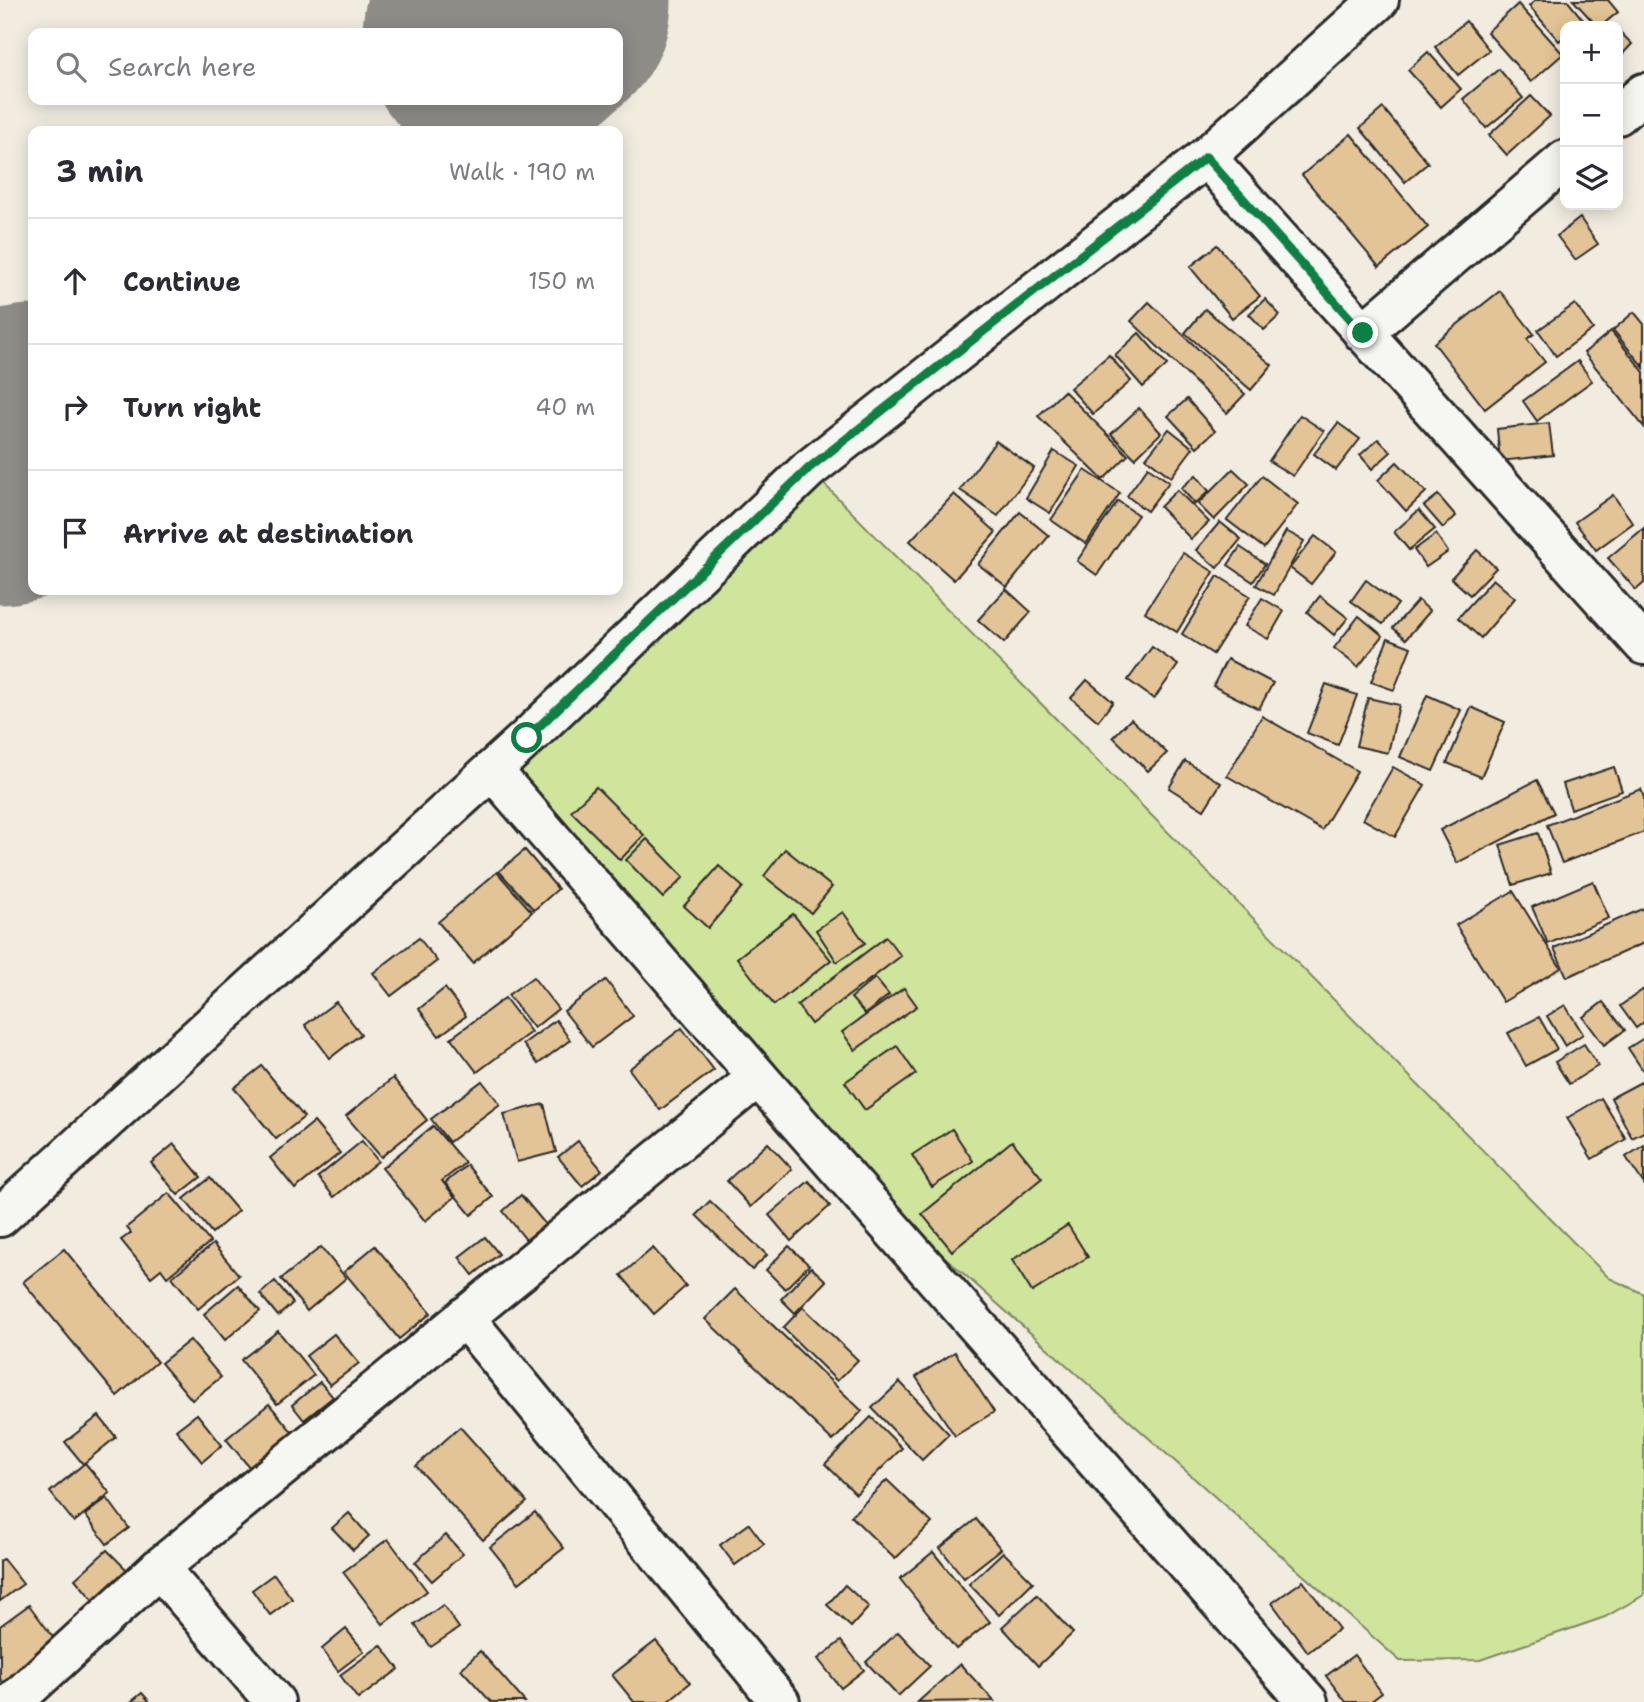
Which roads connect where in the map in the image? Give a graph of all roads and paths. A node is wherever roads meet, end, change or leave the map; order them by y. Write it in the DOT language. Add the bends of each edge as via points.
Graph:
graph roads {
  1 [pos="1379,0"];
  2 [pos="1644,93"];
  3 [pos="1623,112"];
  4 [pos="1206,157"];
  5 [pos="1560,164"];
  6 [pos="1363,333"];
  7 [pos="1644,645"];
  8 [pos="492,770"];
  9 [pos="758,1077"];
  10 [pos="0,1217"];
  11 [pos="464,1317"];
  12 [pos="159,1568"];
  13 [pos="13,1702"];
  14 [pos="275,1702"];
  15 [pos="780,1702"];
  16 [pos="1308,1702"];
  1 -- 4 [label="street"];
  2 -- 3 [label="street"];
  4 -- 6 [label="street"];
  4 -- 8 [label="street" via="809,468"];
  5 -- 6 [label="street"];
  6 -- 7 [label="street"];
  8 -- 9 [label="street"];
  8 -- 10 [label="street"];
  9 -- 11 [label="street"];
  9 -- 16 [label="street"];
  11 -- 12 [label="street"];
  11 -- 15 [label="street"];
  12 -- 13 [label="street"];
  12 -- 14 [label="street"];
}
